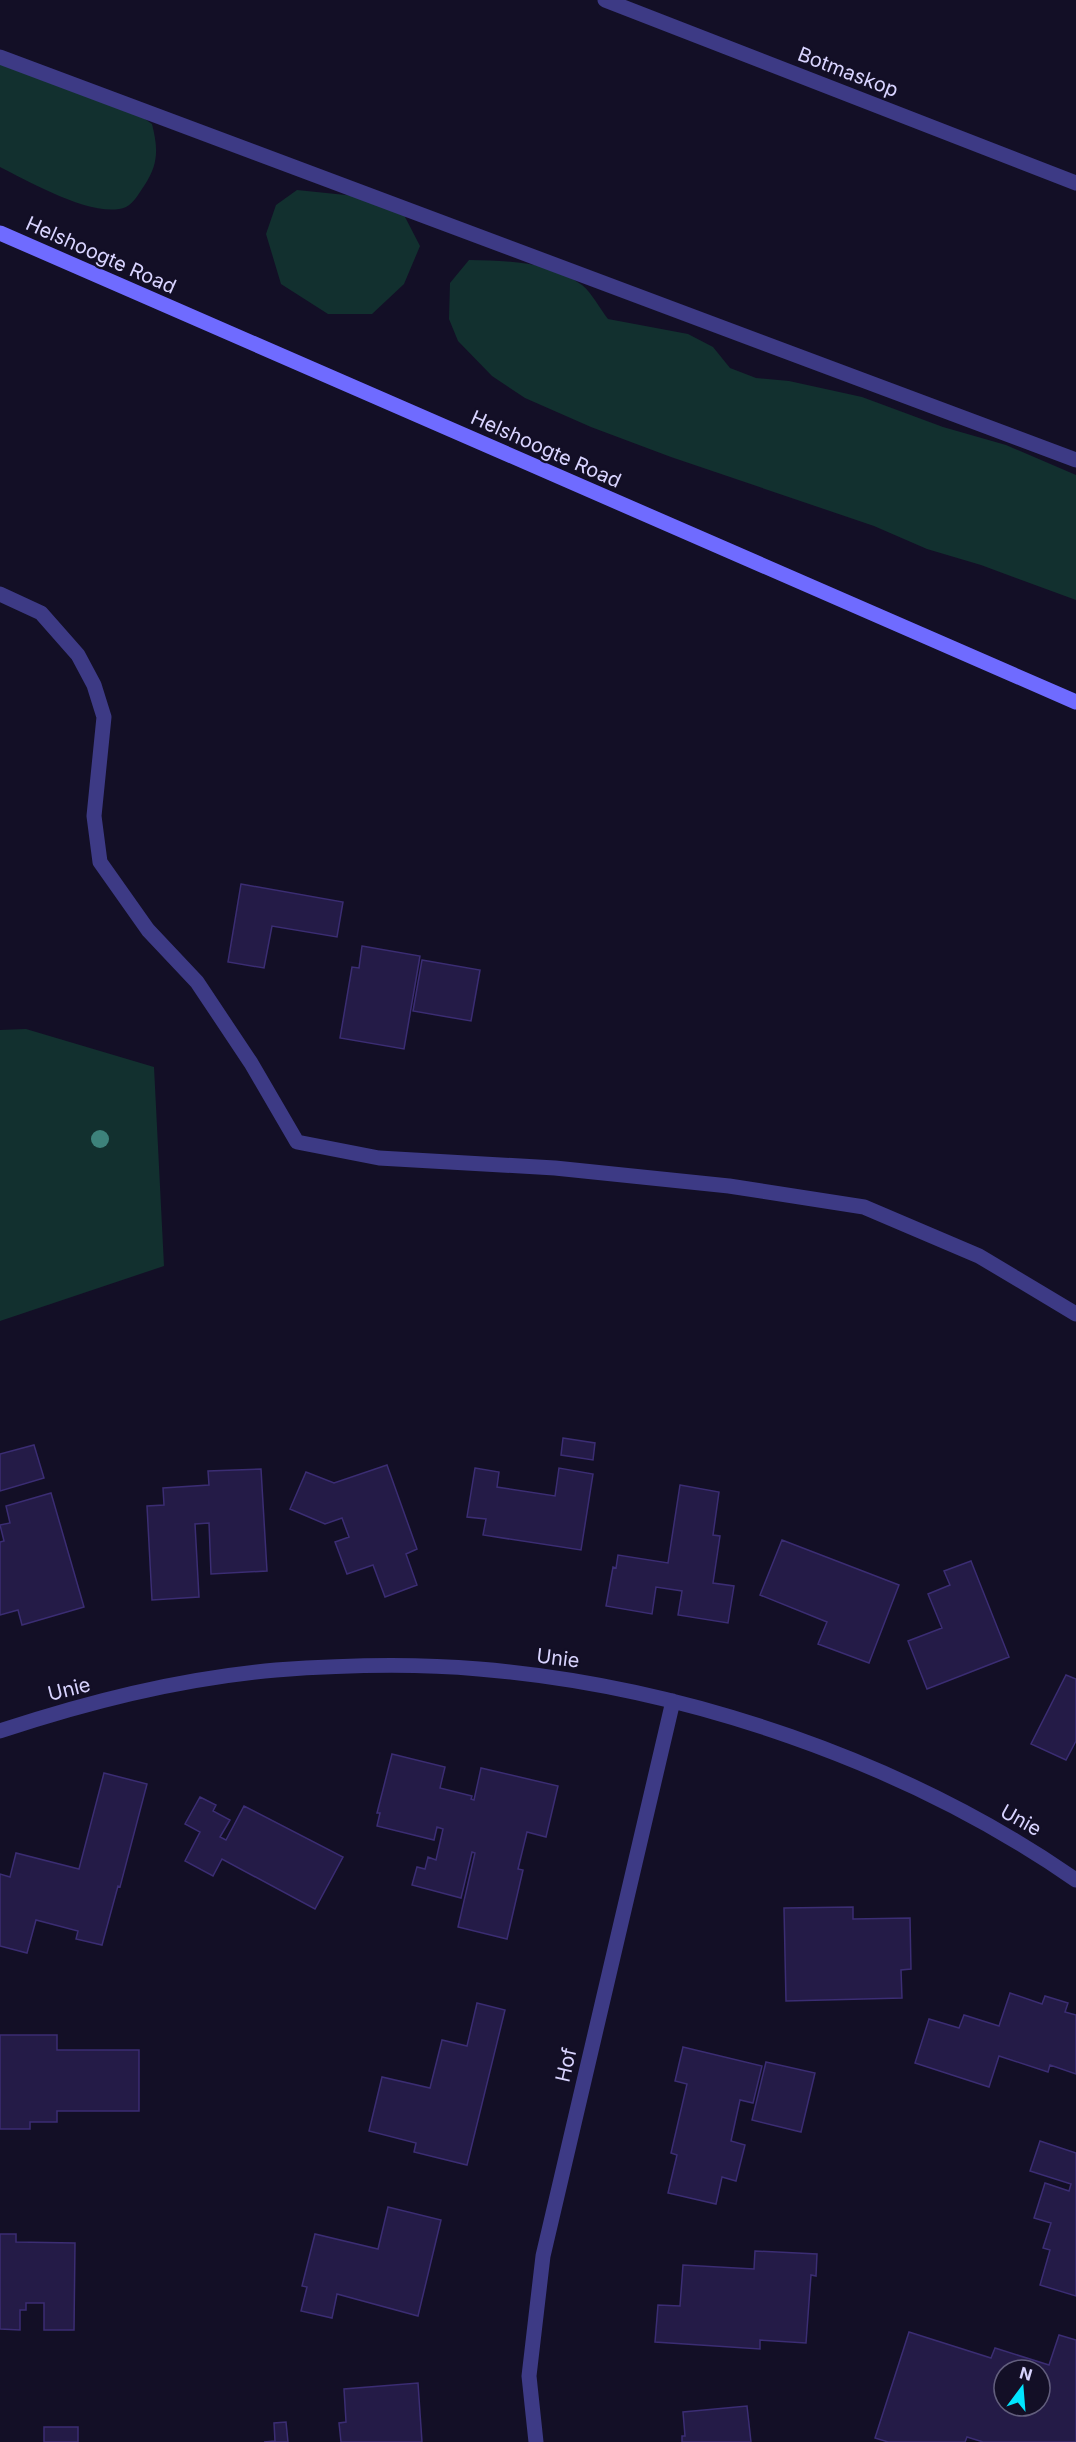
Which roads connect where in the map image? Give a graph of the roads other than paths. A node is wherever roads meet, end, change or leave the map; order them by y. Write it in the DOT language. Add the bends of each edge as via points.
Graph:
graph roads {
  1 [pos="605,0"];
  2 [pos="0,57"];
  3 [pos="1076,183"];
  4 [pos="0,234"];
  5 [pos="1076,460"];
  6 [pos="0,594"];
  7 [pos="1076,702"];
  8 [pos="1076,1314"];
  9 [pos="673,1701"];
  10 [pos="0,1731"];
  11 [pos="1076,1880"];
  12 [pos="536,2442"];
  1 -- 3 [label="street, Botmaskop"];
  2 -- 5 [label="street"];
  4 -- 7 [label="main road, Helshoogte Road"];
  6 -- 8 [label="street" via="40,612 78,655 94,685 104,717 94,816 100,862 148,930 197,982 297,1142 379,1158 555,1168 729,1186 864,1207 979,1256"];
  9 -- 10 [label="street, Unie" via="587,1683 479,1669 387,1666 274,1671 165,1686"];
  9 -- 11 [label="street, Unie" via="770,1729 849,1759 958,1808"];
  9 -- 12 [label="street, Hof" via="543,2256 529,2376"];
}
